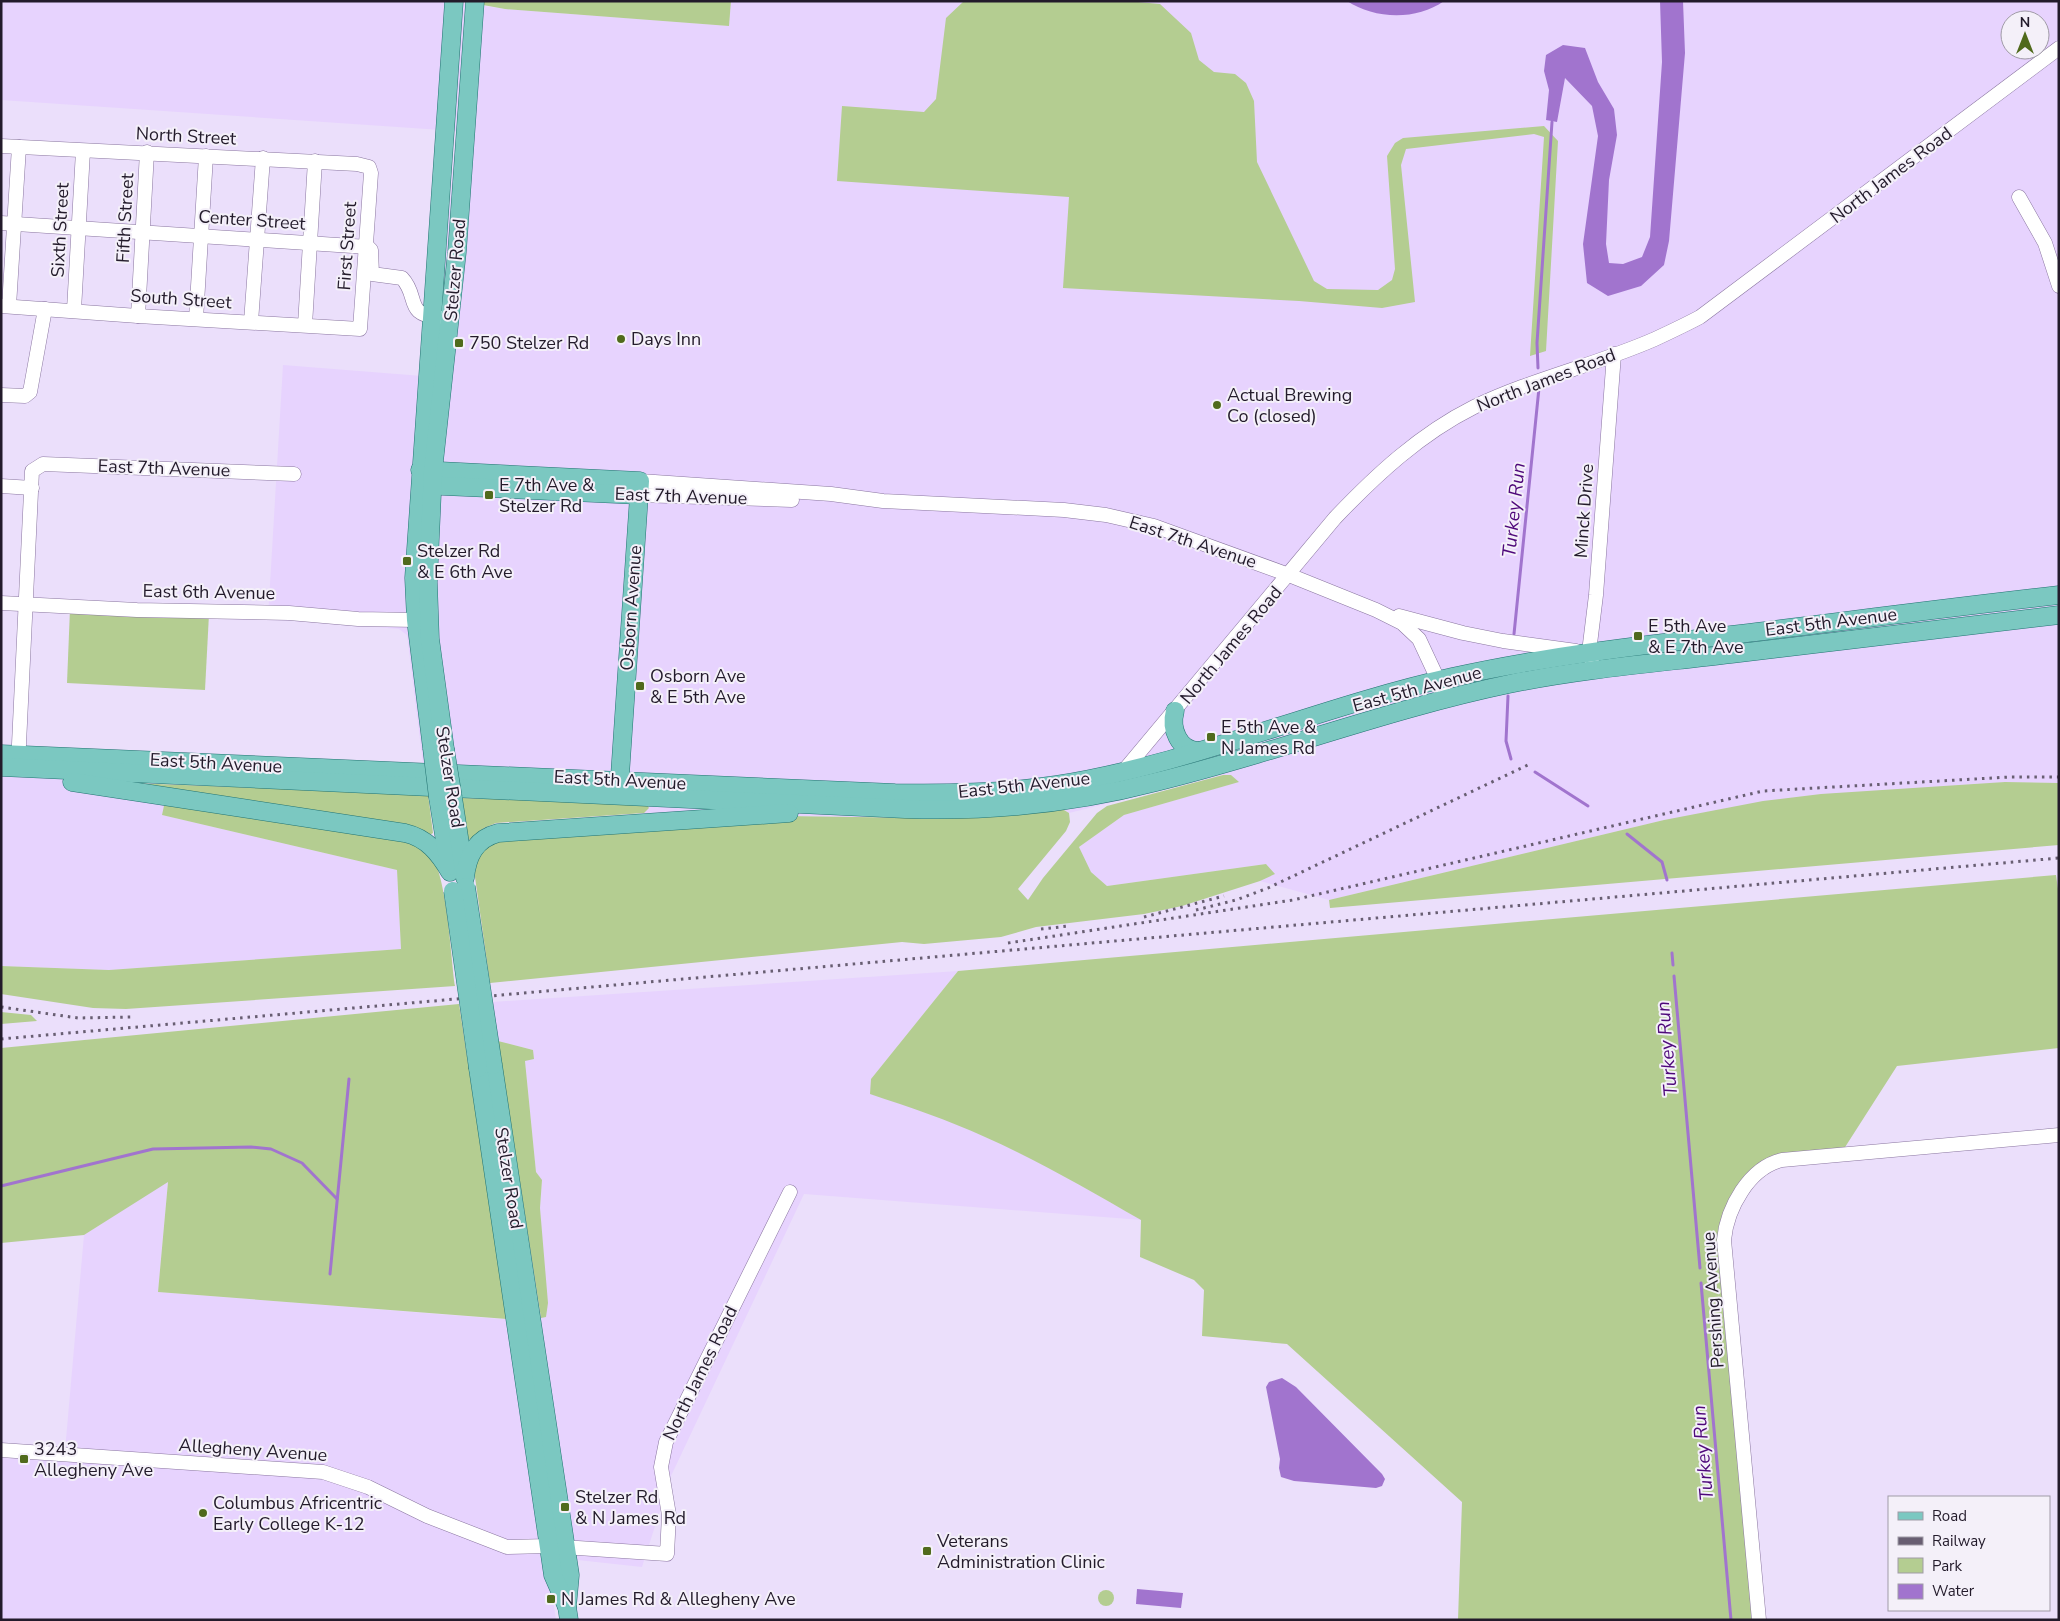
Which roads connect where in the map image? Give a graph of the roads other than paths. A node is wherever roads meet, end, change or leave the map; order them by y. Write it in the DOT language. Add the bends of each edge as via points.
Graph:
graph roads {
  1 [pos="454,1"];
  2 [pos="475,1"];
  3 [pos="2059,48"];
  4 [pos="1,146"];
  5 [pos="18,147"];
  6 [pos="83,151"];
  7 [pos="147,152"];
  8 [pos="206,156"];
  9 [pos="263,158"];
  10 [pos="315,161"];
  11 [pos="369,167"];
  12 [pos="2019,197"];
  13 [pos="8,224"];
  14 [pos="79,228"];
  15 [pos="143,232"];
  16 [pos="201,236"];
  17 [pos="256,239"];
  18 [pos="310,244"];
  19 [pos="365,246"];
  20 [pos="2059,286"];
  21 [pos="5,306"];
  22 [pos="46,309"];
  23 [pos="74,310"];
  24 [pos="138,316"];
  25 [pos="431,317"];
  26 [pos="196,318"];
  27 [pos="451,318"];
  28 [pos="251,322"];
  29 [pos="305,325"];
  30 [pos="360,328"];
  31 [pos="1614,354"];
  32 [pos="1,395"];
  33 [pos="436,436"];
  34 [pos="294,474"];
  35 [pos="491,474"];
  36 [pos="426,478"];
  37 [pos="1,486"];
  38 [pos="32,488"];
  39 [pos="639,488"];
  40 [pos="1289,575"];
  41 [pos="2059,596"];
  42 [pos="1,603"];
  43 [pos="26,604"];
  44 [pos="1376,610"];
  45 [pos="2059,615"];
  46 [pos="416,620"];
  47 [pos="1589,652"];
  48 [pos="1594,670"];
  49 [pos="1438,680"];
  50 [pos="1447,699"];
  51 [pos="1174,712"];
  52 [pos="438,748"];
  53 [pos="1198,751"];
  54 [pos="10,761"];
  55 [pos="1123,772"];
  56 [pos="619,787"];
  57 [pos="1105,793"];
  58 [pos="905,809"];
  59 [pos="458,882"];
  60 [pos="2059,1135"];
  61 [pos="790,1192"];
  62 [pos="1,1450"];
  63 [pos="557,1547"];
  64 [pos="568,1613"];
  65 [pos="1759,1620"];
  1 -- 25 [label="main road, Stelzer Road"];
  2 -- 27 [label="main road, Stelzer Road"];
  3 -- 31 [label="street, North James Road" via="1700,317"];
  4 -- 5 [label="street, North Street"];
  5 -- 6 [label="street, North Street"];
  5 -- 13 [label="street"];
  6 -- 7 [label="street, North Street"];
  6 -- 14 [label="street, Sixth Street"];
  7 -- 8 [label="street, North Street"];
  7 -- 15 [label="street, Fifth Street"];
  8 -- 9 [label="street, North Street"];
  8 -- 16 [label="street"];
  9 -- 10 [label="street, North Street"];
  9 -- 17 [label="street"];
  10 -- 11 [label="street, North Street"];
  10 -- 18 [label="street"];
  11 -- 19 [label="street, First Street"];
  12 -- 20 [label="street" via="2045,243"];
  13 -- 14 [label="street, Center Street"];
  13 -- 21 [label="street"];
  14 -- 15 [label="street, Center Street"];
  14 -- 23 [label="street, Sixth Street"];
  15 -- 16 [label="street, Center Street"];
  15 -- 24 [label="street, Fifth Street"];
  16 -- 17 [label="street, Center Street"];
  16 -- 26 [label="street"];
  17 -- 18 [label="street, Center Street"];
  17 -- 28 [label="street"];
  18 -- 19 [label="street, Center Street"];
  18 -- 29 [label="street"];
  19 -- 25 [label="street" via="371,250 372,274 402,278 412,305 418,312"];
  19 -- 30 [label="street, First Street"];
  21 -- 22 [label="street, South Street"];
  22 -- 23 [label="street, South Street"];
  22 -- 32 [label="street" via="30,392 25,396"];
  23 -- 24 [label="street, South Street"];
  24 -- 26 [label="street, South Street"];
  25 -- 27 [label="street"];
  25 -- 36 [label="main road, Stelzer Road"];
  26 -- 28 [label="street, South Street"];
  27 -- 33 [label="main road, Stelzer Road"];
  28 -- 29 [label="street, South Street"];
  29 -- 30 [label="street, South Street"];
  31 -- 40 [label="street, North James Road" via="1529,383 1481,404 1410,447 1355,498"];
  31 -- 47 [label="street, Minck Drive"];
  33 -- 35 [label="main road" via="438,450 446,460 465,470"];
  33 -- 36 [label="main road, Stelzer Road"];
  34 -- 38 [label="street, East 7th Avenue" via="43,464 32,471"];
  35 -- 36 [label="main road, East 7th Avenue"];
  35 -- 39 [label="main road, East 7th Avenue"];
  36 -- 39 [label="main road, East 7th Avenue"];
  36 -- 46 [label="main road, Stelzer Road" via="414,578"];
  36 -- 52 [label="main road, Stelzer Road" via="429,620"];
  37 -- 38 [label="street"];
  38 -- 43 [label="street"];
  39 -- 40 [label="street, East 7th Avenue" via="830,501 1064,510 1113,517 1177,533"];
  39 -- 56 [label="main road, Osborn Avenue"];
  40 -- 44 [label="street, East 7th Avenue"];
  40 -- 51 [label="street, North James Road"];
  41 -- 47 [label="main road, East 5th Avenue"];
  42 -- 43 [label="street, East 6th Avenue"];
  43 -- 46 [label="street, East 6th Avenue"];
  43 -- 54 [label="street"];
  44 -- 47 [label="street, East 7th Avenue" via="1462,634"];
  44 -- 49 [label="street, East 7th Avenue" via="1416,634"];
  45 -- 48 [label="main road, East 5th Avenue"];
  46 -- 52 [label="main road, Stelzer Road"];
  47 -- 48 [label="street, Minck Drive"];
  47 -- 49 [label="main road, East 5th Avenue"];
  48 -- 50 [label="main road, East 5th Avenue" via="1509,684"];
  49 -- 50 [label="street, East 7th Avenue"];
  49 -- 53 [label="main road, East 5th Avenue"];
  50 -- 57 [label="main road, East 5th Avenue" via="1358,722 1223,764"];
  51 -- 53 [label="main road" via="1173,728 1178,738 1187,748"];
  51 -- 55 [label="street, North James Road"];
  52 -- 59 [label="main road, Stelzer Road, bridge"];
  53 -- 55 [label="main road, East 5th Avenue"];
  54 -- 56 [label="main road, East 5th Avenue"];
  54 -- 59 [label="main road" via="76,783 405,833 434,849"];
  55 -- 56 [label="main road, East 5th Avenue" via="1056,785 977,793"];
  55 -- 57 [label="street, North James Road"];
  56 -- 58 [label="main road, East 5th Avenue"];
  57 -- 58 [label="main road, East 5th Avenue" via="1051,802 958,809"];
  58 -- 59 [label="main road" via="498,833 482,841 470,853"];
  59 -- 63 [label="main road, Stelzer Road, bridge"];
  60 -- 65 [label="street, Pershing Avenue" via="1782,1160 1766,1166 1731,1208 1724,1240"];
  61 -- 63 [label="street, North James Road" via="666,1442 661,1467 669,1515 667,1554"];
  62 -- 63 [label="street, Allegheny Avenue" via="324,1472 368,1487 427,1516 507,1547"];
  63 -- 64 [label="main road" via="570,1585"];
}
